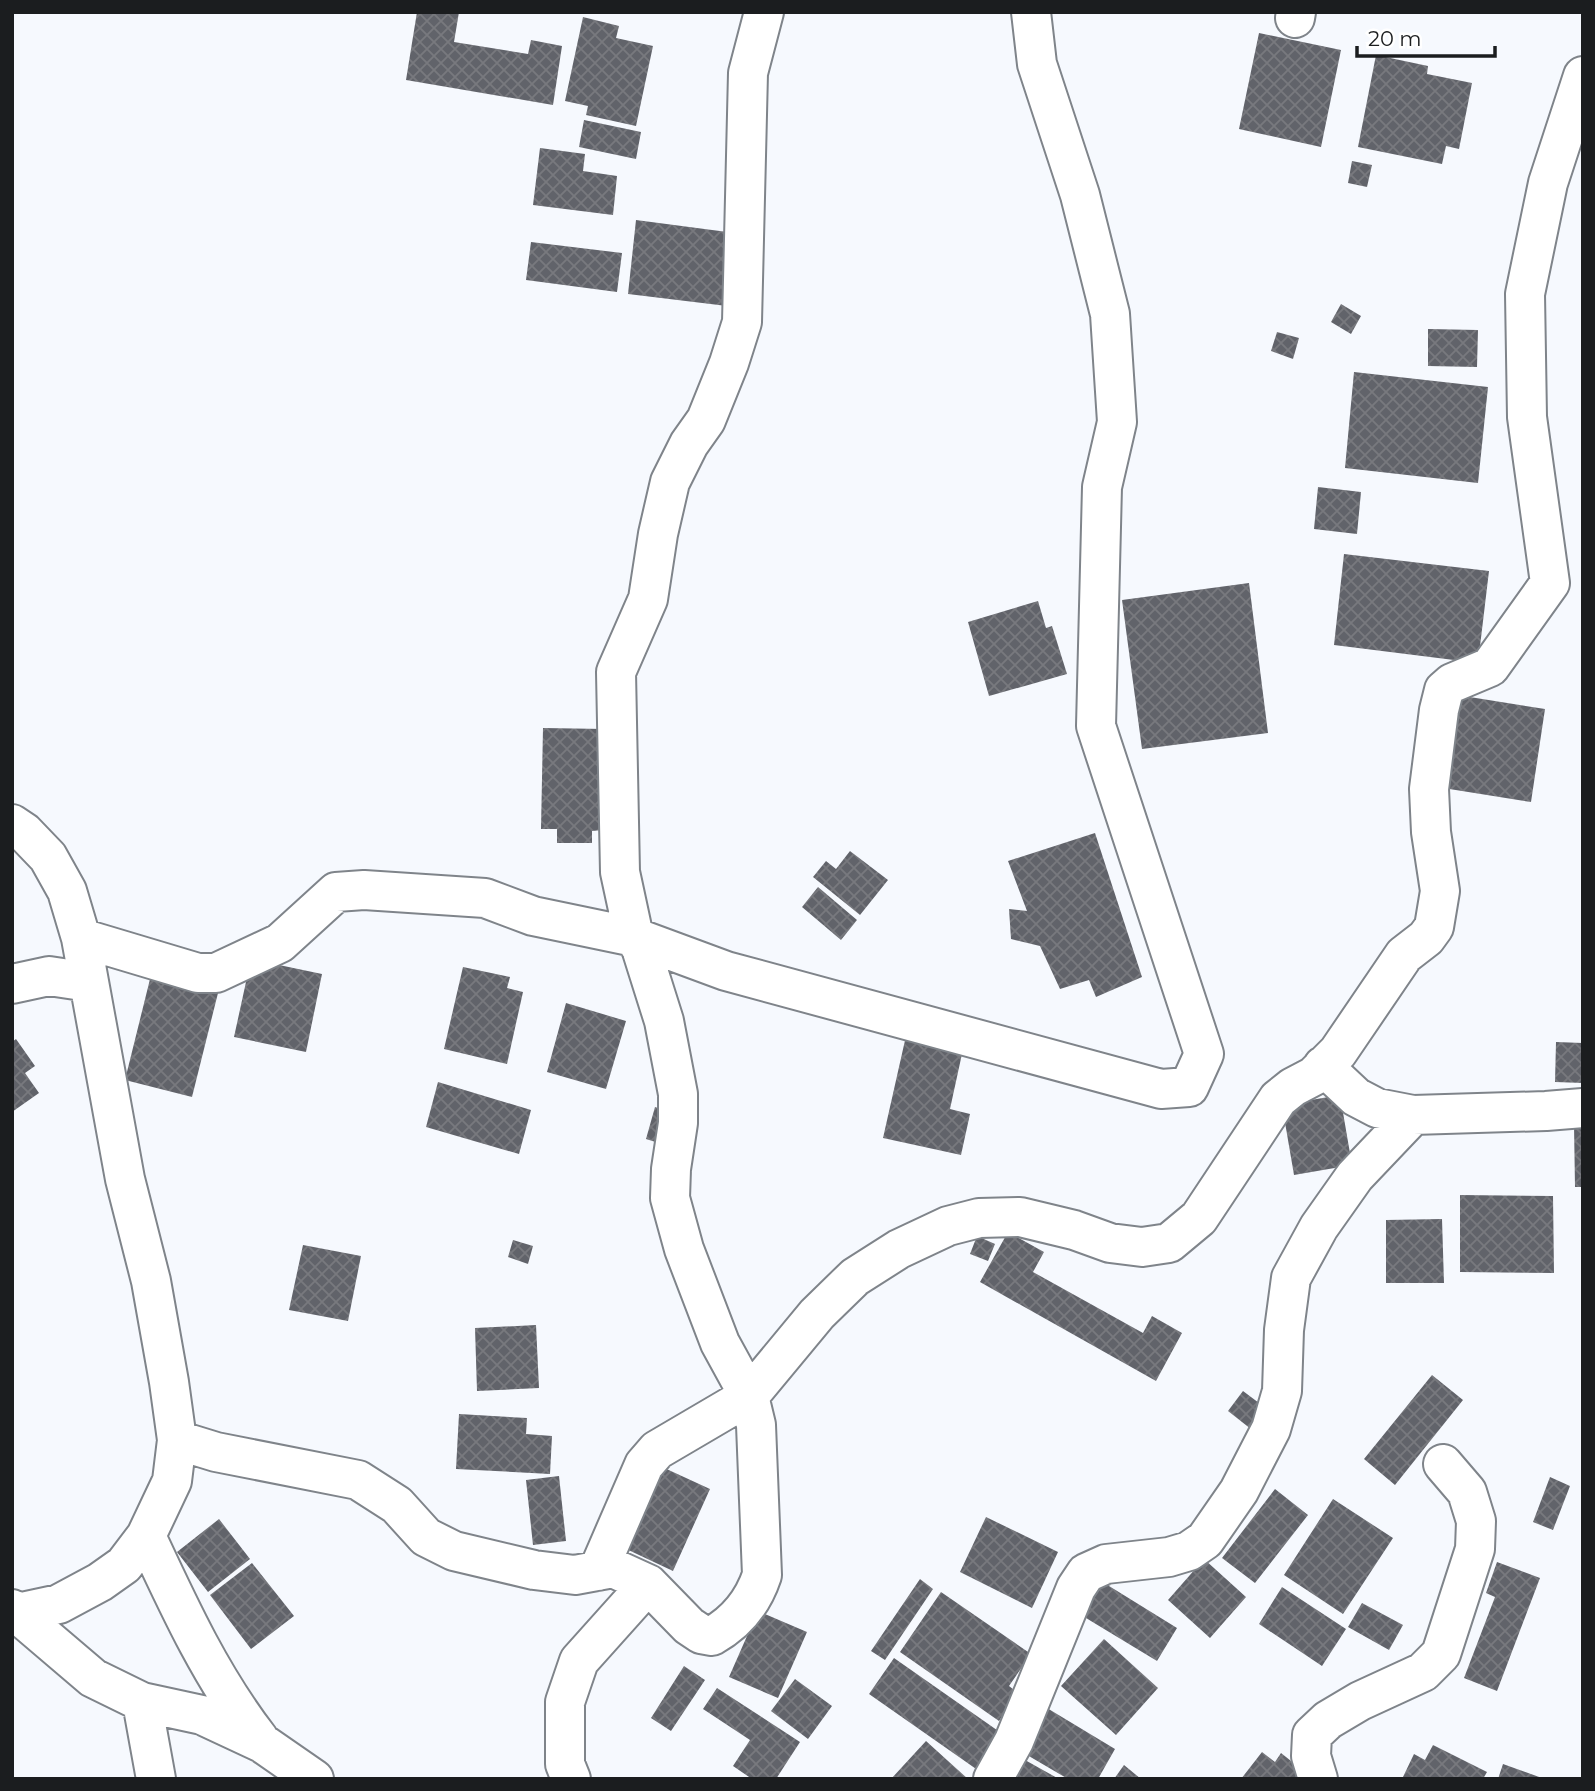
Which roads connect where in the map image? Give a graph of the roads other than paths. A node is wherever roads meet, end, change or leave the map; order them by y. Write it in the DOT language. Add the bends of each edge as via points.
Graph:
graph roads {
  1 [pos="764,12"];
  2 [pos="1031,12"];
  3 [pos="1583,76"];
  4 [pos="12,824"];
  5 [pos="634,937"];
  6 [pos="80,938"];
  7 [pos="89,982"];
  8 [pos="12,984"];
  9 [pos="1323,1066"];
  10 [pos="1583,1108"];
  11 [pos="1413,1115"];
  12 [pos="749,1396"];
  13 [pos="177,1440"];
  14 [pos="1443,1464"];
  15 [pos="146,1536"];
  16 [pos="598,1571"];
  17 [pos="648,1584"];
  18 [pos="15,1611"];
  19 [pos="142,1702"];
  20 [pos="262,1743"];
  21 [pos="156,1779"];
  22 [pos="314,1779"];
  23 [pos="571,1779"];
  24 [pos="993,1779"];
  25 [pos="1318,1779"];
  1 -- 5 [label="street" via="748,72 741,321 706,420 670,482 648,599 616,672 620,872"];
  2 -- 5 [label="street" via="1037,64 1080,195 1110,314 1117,422 1102,486 1096,726 1204,1054 1189,1087 1161,1089 726,971"];
  3 -- 9 [label="street" via="1549,183 1525,294 1527,417 1550,583 1490,667 1452,682 1444,690 1429,789 1440,891 1434,928 1404,954 1338,1052"];
  4 -- 6 [label="street" via="48,857 67,891"];
  5 -- 6 [label="street" via="533,916 485,898 364,891 336,892 280,943 216,973 198,973"];
  5 -- 12 [label="street" via="664,1021 678,1094 670,1198 719,1343"];
  6 -- 7 [label="street"];
  7 -- 8 [label="street" via="49,976"];
  7 -- 13 [label="street" via="125,1179 151,1281"];
  9 -- 11 [label="street" via="1356,1097 1377,1108"];
  9 -- 12 [label="street" via="1278,1099 1199,1219 1169,1243 1142,1247 1110,1243 1020,1217 979,1218 948,1226 855,1277 817,1314"];
  10 -- 11 [label="street"];
  11 -- 24 [label="street" via="1354,1177 1291,1278 1278,1408 1239,1491 1205,1540 1189,1551 1106,1564 1086,1573 1014,1741"];
  12 -- 16 [label="street" via="657,1450 644,1465"];
  12 -- 17 [label="street" via="756,1425 760,1507 762,1575 755,1595 738,1618 712,1636 689,1626"];
  13 -- 15 [label="street" via="172,1481"];
  13 -- 16 [label="street" via="358,1480 397,1505 426,1537 454,1551 534,1570 575,1575"];
  14 -- 25 [label="street" via="1467,1492 1476,1521 1475,1549 1441,1654 1423,1672 1328,1720 1312,1735 1311,1756"];
  15 -- 18 [label="street" via="124,1565 100,1582 59,1604"];
  15 -- 20 [label="street" via="224,1690"];
  16 -- 17 [label="street" via="613,1568"];
  17 -- 23 [label="street" via="579,1661 565,1702 565,1765"];
  18 -- 19 [label="street" via="93,1678"];
  19 -- 20 [label="street" via="202,1715"];
  19 -- 21 [label="street"];
  20 -- 22 [label="street"];
}
